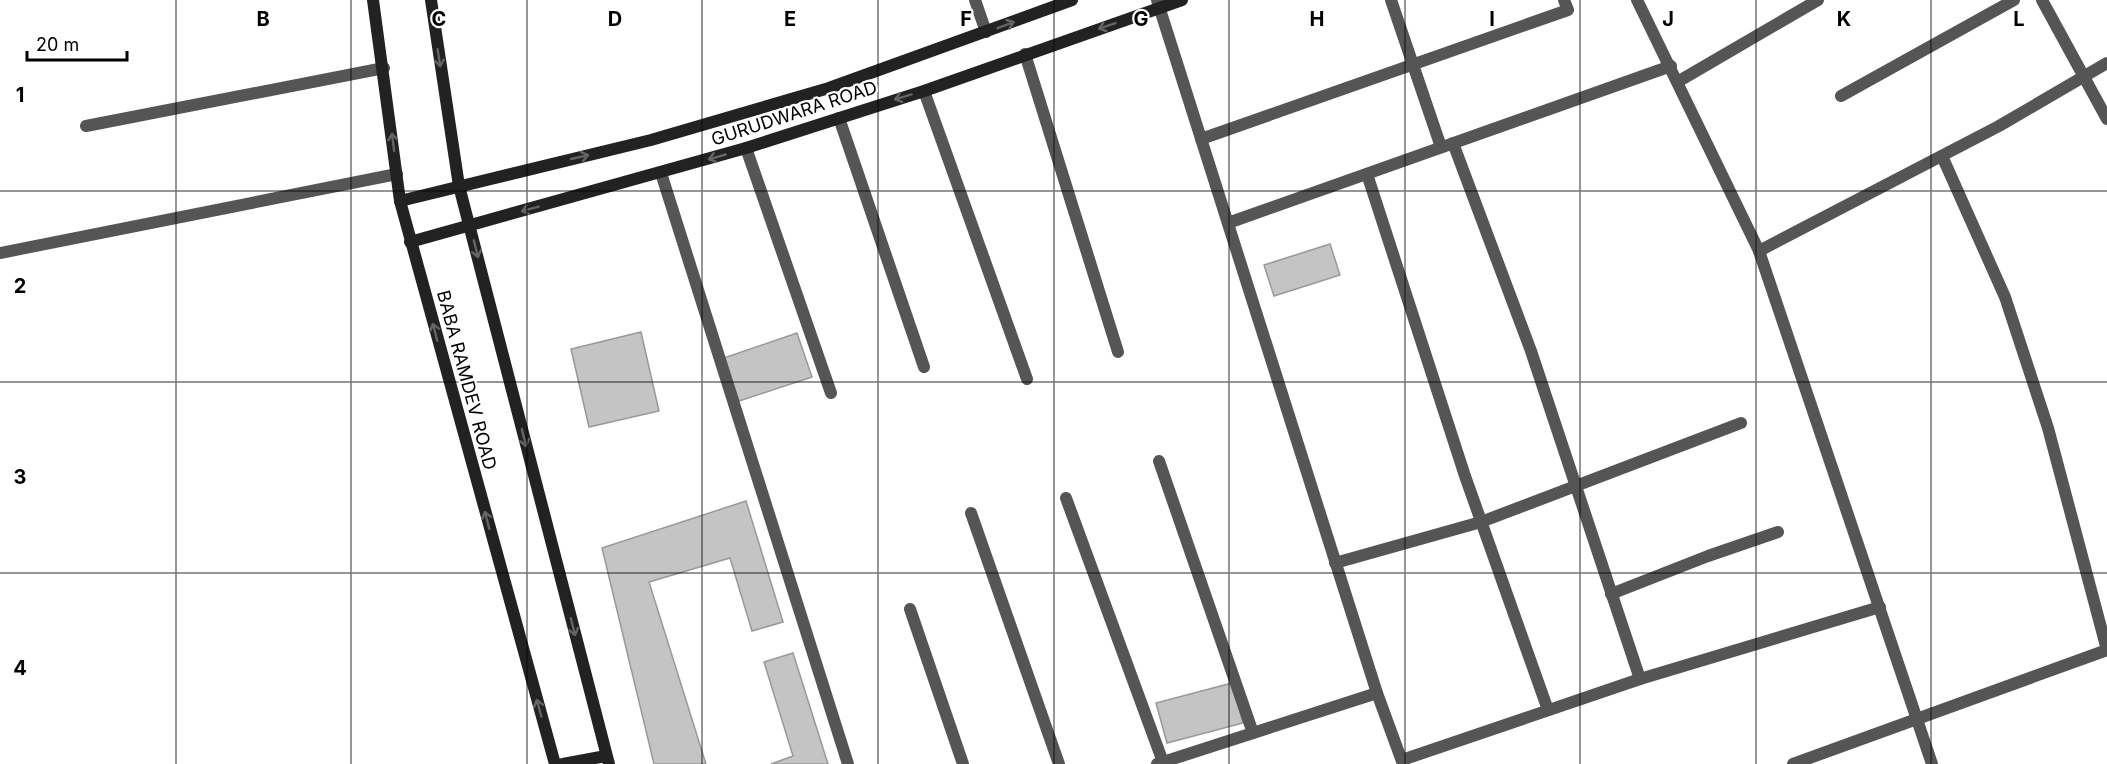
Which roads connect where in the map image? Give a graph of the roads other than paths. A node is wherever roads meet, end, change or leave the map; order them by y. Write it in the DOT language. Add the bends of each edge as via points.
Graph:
graph roads {
  1 [pos="373,0"];
  2 [pos="431,0"];
  3 [pos="975,0"];
  4 [pos="1072,0"];
  5 [pos="1182,0"];
  6 [pos="1392,0"];
  7 [pos="1564,0"];
  8 [pos="1637,0"];
  9 [pos="1818,0"];
  10 [pos="2014,0"];
  11 [pos="2042,0"];
  12 [pos="1158,4"];
  13 [pos="986,32"];
  14 [pos="1025,54"];
  15 [pos="1413,63"];
  16 [pos="2107,63"];
  17 [pos="1671,66"];
  18 [pos="384,68"];
  19 [pos="2084,76"];
  20 [pos="1679,81"];
  21 [pos="924,91"];
  22 [pos="1841,96"];
  23 [pos="839,118"];
  24 [pos="2107,119"];
  25 [pos="86,126"];
  26 [pos="1201,139"];
  27 [pos="1447,145"];
  28 [pos="746,148"];
  29 [pos="1942,156"];
  30 [pos="661,173"];
  31 [pos="397,174"];
  32 [pos="1367,174"];
  33 [pos="459,186"];
  34 [pos="400,201"];
  35 [pos="1228,223"];
  36 [pos="469,225"];
  37 [pos="411,242"];
  38 [pos="1760,251"];
  39 [pos="0,253"];
  40 [pos="1118,352"];
  41 [pos="924,367"];
  42 [pos="1027,379"];
  43 [pos="831,393"];
  44 [pos="1741,423"];
  45 [pos="1159,461"];
  46 [pos="1575,486"];
  47 [pos="1066,498"];
  48 [pos="972,513"];
  49 [pos="1481,522"];
  50 [pos="1778,532"];
  51 [pos="1335,563"];
  52 [pos="1611,594"];
  53 [pos="1880,607"];
  54 [pos="910,609"];
  55 [pos="2107,650"];
  56 [pos="1640,679"];
  57 [pos="1377,693"];
  58 [pos="1548,710"];
  59 [pos="1918,718"];
  60 [pos="1254,733"];
  61 [pos="607,760"];
  62 [pos="1402,762"];
  63 [pos="1159,763"];
  64 [pos="555,764"];
  65 [pos="563,764"];
  66 [pos="848,764"];
  67 [pos="963,764"];
  68 [pos="1059,764"];
  69 [pos="1793,764"];
  70 [pos="1932,764"];
  1 -- 18 [label="street, BABA RAMDEV ROAD"];
  2 -- 33 [label="street, one-way"];
  3 -- 13 [label="street"];
  13 -- 4 [label="street, GURUDWARA ROAD, one-way"];
  5 -- 12 [label="street, GURUDWARA ROAD"];
  6 -- 15 [label="street"];
  7 -- 15 [label="street" via="1568,10"];
  8 -- 17 [label="street"];
  9 -- 20 [label="street"];
  10 -- 22 [label="street"];
  11 -- 19 [label="street"];
  12 -- 14 [label="street, GURUDWARA ROAD, one-way"];
  12 -- 26 [label="street"];
  33 -- 13 [label="street, GURUDWARA ROAD, one-way" via="746,113"];
  14 -- 21 [label="street, GURUDWARA ROAD"];
  14 -- 40 [label="street"];
  15 -- 26 [label="street"];
  15 -- 27 [label="street"];
  16 -- 19 [label="street"];
  17 -- 20 [label="street"];
  17 -- 27 [label="street"];
  18 -- 25 [label="street"];
  31 -- 18 [label="street, BABA RAMDEV ROAD, one-way"];
  19 -- 24 [label="street"];
  19 -- 29 [label="street"];
  20 -- 38 [label="street"];
  21 -- 23 [label="street, GURUDWARA ROAD, one-way"];
  21 -- 42 [label="street"];
  23 -- 28 [label="street, GURUDWARA ROAD"];
  23 -- 41 [label="street"];
  26 -- 35 [label="street"];
  27 -- 32 [label="street"];
  27 -- 46 [label="street" via="1531,351"];
  28 -- 30 [label="street, GURUDWARA ROAD, one-way"];
  28 -- 43 [label="street"];
  29 -- 38 [label="street"];
  29 -- 55 [label="street" via="2009,308 2048,428"];
  30 -- 36 [label="street, GURUDWARA ROAD, one-way"];
  30 -- 66 [label="street"];
  31 -- 34 [label="street, BABA RAMDEV ROAD"];
  31 -- 39 [label="street"];
  32 -- 35 [label="street"];
  32 -- 49 [label="street"];
  33 -- 34 [label="street, GURUDWARA ROAD"];
  33 -- 36 [label="street"];
  34 -- 37 [label="street, BABA RAMDEV ROAD"];
  35 -- 51 [label="street"];
  36 -- 37 [label="street, GURUDWARA ROAD"];
  36 -- 61 [label="street, one-way"];
  64 -- 37 [label="street, BABA RAMDEV ROAD, one-way"];
  38 -- 53 [label="street"];
  44 -- 46 [label="street"];
  45 -- 60 [label="street"];
  46 -- 49 [label="street"];
  46 -- 52 [label="street"];
  47 -- 63 [label="street"];
  48 -- 68 [label="street"];
  49 -- 51 [label="street"];
  49 -- 58 [label="street"];
  50 -- 52 [label="street"];
  51 -- 57 [label="street"];
  52 -- 56 [label="street"];
  53 -- 56 [label="street"];
  53 -- 59 [label="street"];
  54 -- 67 [label="street"];
  55 -- 59 [label="street"];
  56 -- 58 [label="street"];
  57 -- 60 [label="street"];
  57 -- 62 [label="street"];
  58 -- 62 [label="street"];
  59 -- 69 [label="street"];
  59 -- 70 [label="street"];
  60 -- 63 [label="street"];
  61 -- 65 [label="street"];
}
